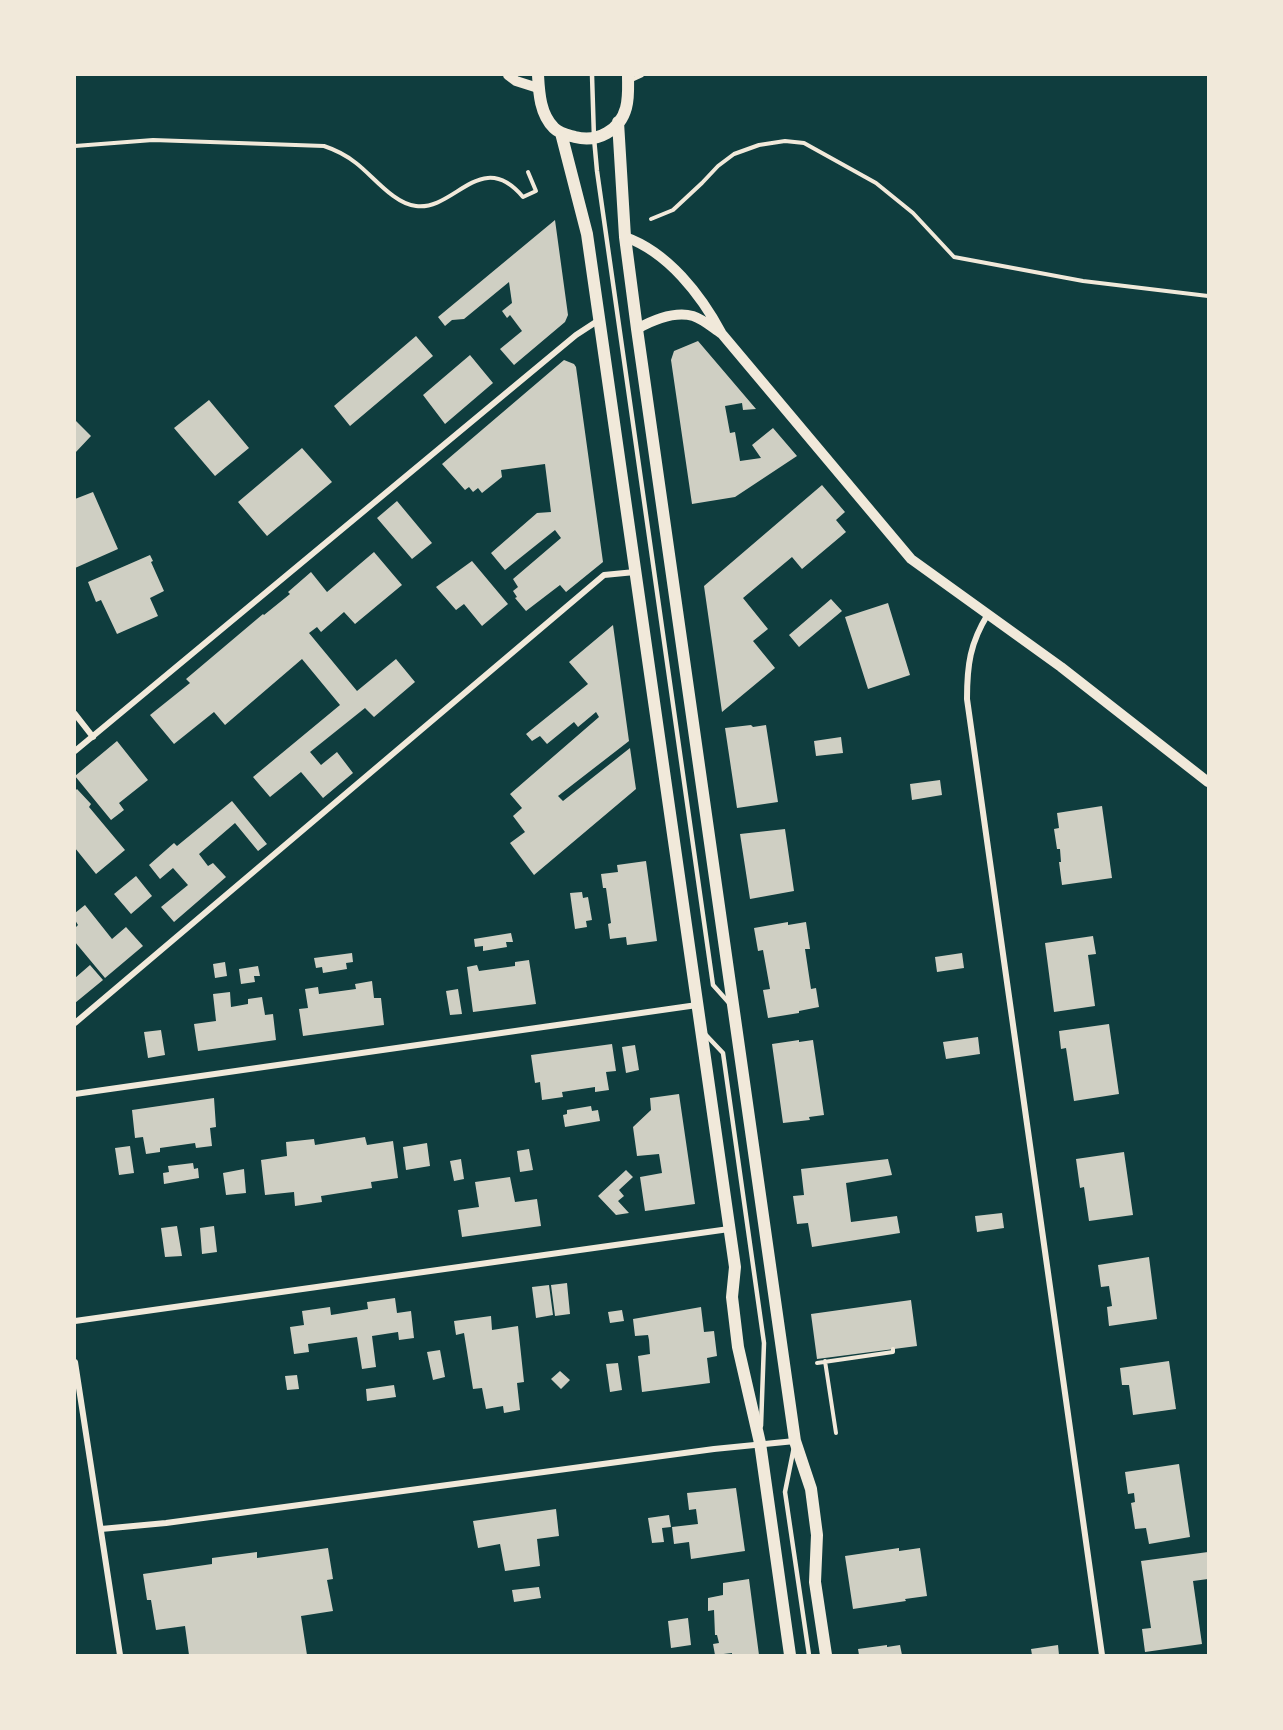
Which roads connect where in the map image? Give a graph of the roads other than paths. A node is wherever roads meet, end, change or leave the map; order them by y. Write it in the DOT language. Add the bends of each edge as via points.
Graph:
graph roads {
  1 [pos="508,75"];
  2 [pos="592,75"];
  3 [pos="642,75"];
  4 [pos="628,78"];
  5 [pos="538,81"];
  6 [pos="618,122"];
  7 [pos="561,133"];
  8 [pos="594,138"];
  9 [pos="625,237"];
  10 [pos="599,319"];
  11 [pos="637,329"];
  12 [pos="722,334"];
  13 [pos="635,572"];
  14 [pos="988,614"];
  15 [pos="75,714"];
  16 [pos="93,737"];
  17 [pos="75,751"];
  18 [pos="1208,782"];
  19 [pos="697,1005"];
  20 [pos="733,1009"];
  21 [pos="75,1023"];
  22 [pos="701,1030"];
  23 [pos="75,1094"];
  24 [pos="729,1229"];
  25 [pos="75,1321"];
  26 [pos="75,1362"];
  27 [pos="795,1440"];
  28 [pos="760,1443"];
  29 [pos="101,1529"];
  30 [pos="120,1655"];
  31 [pos="790,1655"];
  32 [pos="808,1655"];
  33 [pos="826,1655"];
  34 [pos="1102,1655"];
  1 -- 5 [label="street" via="516,81"];
  2 -- 8 [label="lane"];
  3 -- 4 [label="lane"];
  4 -- 6 [label="main road" via="626,110"];
  5 -- 7 [label="main road" via="546,116"];
  6 -- 8 [label="main road" via="610,132"];
  6 -- 9 [label="main road"];
  7 -- 8 [label="main road"];
  7 -- 10 [label="main road" via="587,234"];
  8 -- 20 [label="lane" via="713,985"];
  9 -- 11 [label="main road"];
  9 -- 12 [label="street" via="667,261 709,309"];
  10 -- 13 [label="main road"];
  10 -- 16 [label="street"];
  11 -- 12 [label="street" via="654,319 694,316"];
  11 -- 20 [label="main road"];
  12 -- 14 [label="street" via="911,559"];
  13 -- 19 [label="main road"];
  13 -- 21 [label="street" via="604,574"];
  14 -- 18 [label="street"];
  14 -- 34 [label="street" via="977,632 967,666 967,699"];
  15 -- 16 [label="street"];
  16 -- 17 [label="street"];
  19 -- 22 [label="main road"];
  19 -- 23 [label="street"];
  20 -- 27 [label="main road"];
  22 -- 24 [label="main road"];
  22 -- 28 [label="lane" via="723,1053 764,1343"];
  24 -- 25 [label="street"];
  24 -- 28 [label="main road" via="735,1267 732,1298 738,1347"];
  26 -- 29 [label="street"];
  27 -- 28 [label="street"];
  27 -- 32 [label="lane" via="785,1492"];
  27 -- 33 [label="main road" via="812,1496 817,1535 815,1582"];
  28 -- 29 [label="street"];
  28 -- 31 [label="main road"];
  29 -- 30 [label="street"];
}
